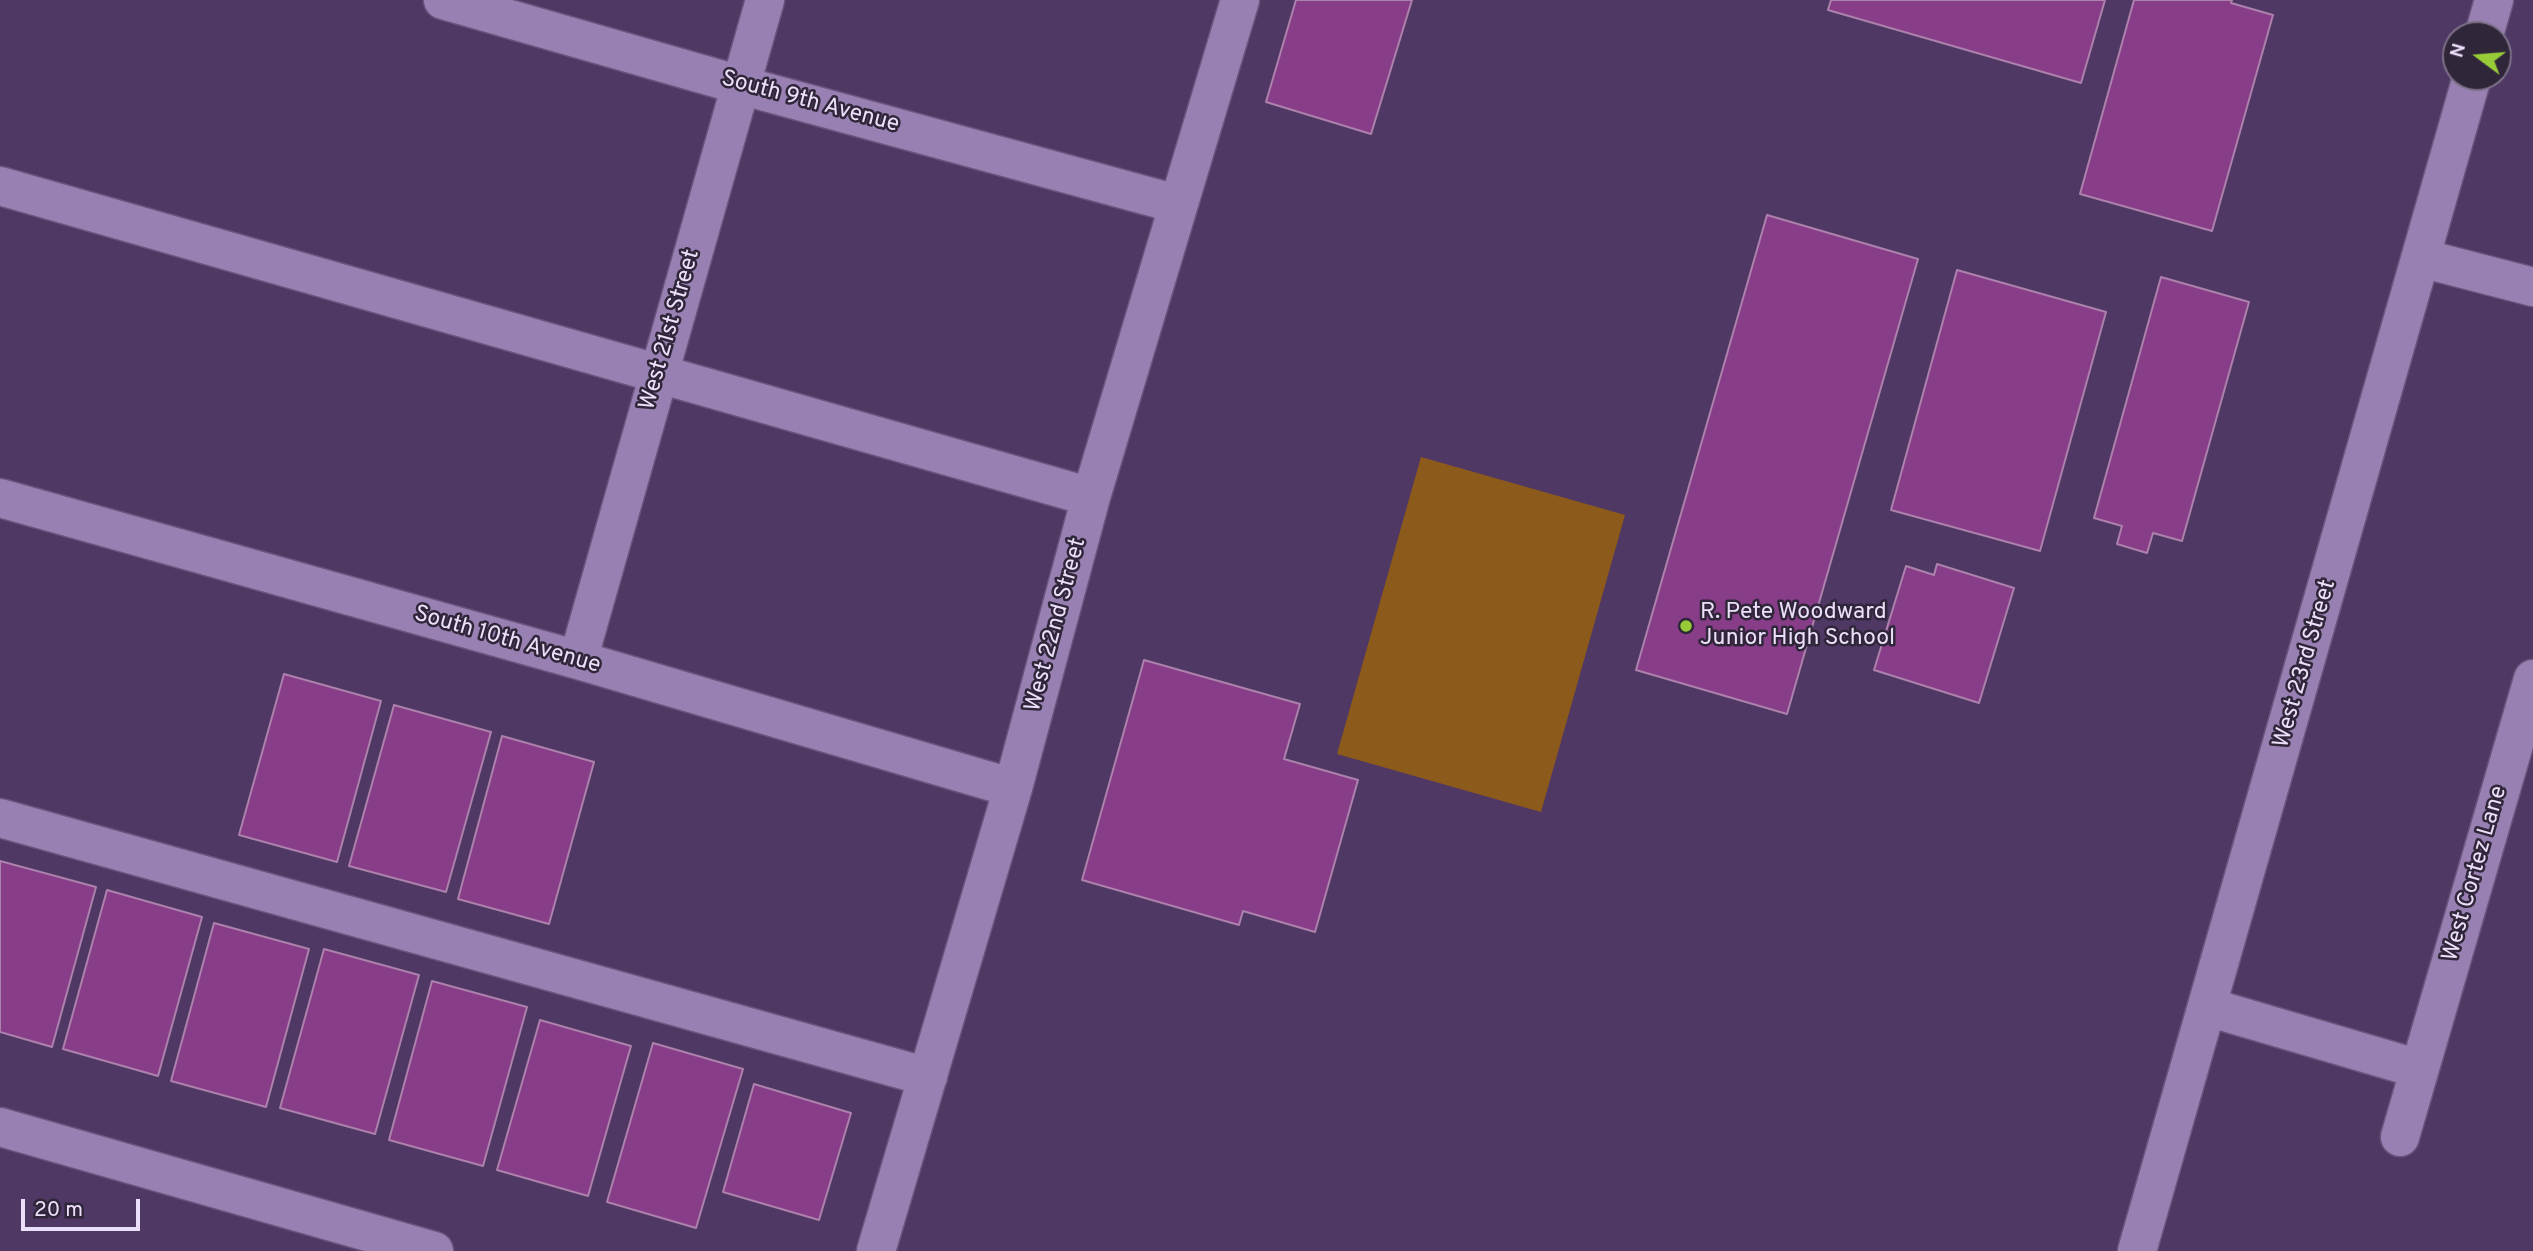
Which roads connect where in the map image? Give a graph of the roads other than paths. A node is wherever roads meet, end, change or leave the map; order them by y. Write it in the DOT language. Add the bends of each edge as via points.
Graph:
graph roads {
  1 [pos="443,0"];
  2 [pos="765,0"];
  3 [pos="1240,0"];
  4 [pos="2494,0"];
  5 [pos="2488,21"];
  6 [pos="740,85"];
  7 [pos="2468,91"];
  8 [pos="0,186"];
  9 [pos="1177,204"];
  10 [pos="2421,258"];
  11 [pos="2533,287"];
  12 [pos="658,375"];
  13 [pos="1091,497"];
  14 [pos="0,498"];
  15 [pos="578,660"];
  16 [pos="2533,680"];
  17 [pos="1013,788"];
  18 [pos="0,818"];
  19 [pos="2208,1007"];
  20 [pos="2419,1069"];
  21 [pos="928,1077"];
  22 [pos="0,1127"];
  23 [pos="2400,1137"];
  24 [pos="434,1251"];
  25 [pos="876,1251"];
  26 [pos="2137,1251"];
  1 -- 6 [label="street, South 9th Avenue"];
  2 -- 6 [label="street, West 21st Street"];
  3 -- 9 [label="street, West 22nd Street"];
  4 -- 5 [label="street"];
  6 -- 9 [label="street, South 9th Avenue"];
  6 -- 12 [label="street, West 21st Street"];
  7 -- 10 [label="street, West 23rd Street"];
  8 -- 12 [label="street"];
  9 -- 13 [label="street, West 22nd Street"];
  10 -- 11 [label="street"];
  10 -- 19 [label="street, West 23rd Street"];
  12 -- 13 [label="street"];
  12 -- 15 [label="street, West 21st Street"];
  13 -- 17 [label="street, West 22nd Street"];
  14 -- 15 [label="street, South 10th Avenue"];
  15 -- 17 [label="street, South 10th Avenue"];
  16 -- 20 [label="street, West Cortez Lane"];
  17 -- 21 [label="street, West 22nd Street"];
  18 -- 21 [label="street"];
  19 -- 20 [label="street"];
  19 -- 26 [label="street, West 23rd Street"];
  20 -- 23 [label="street, West Cortez Lane"];
  21 -- 25 [label="street, West 22nd Street"];
  22 -- 24 [label="street"];
}
